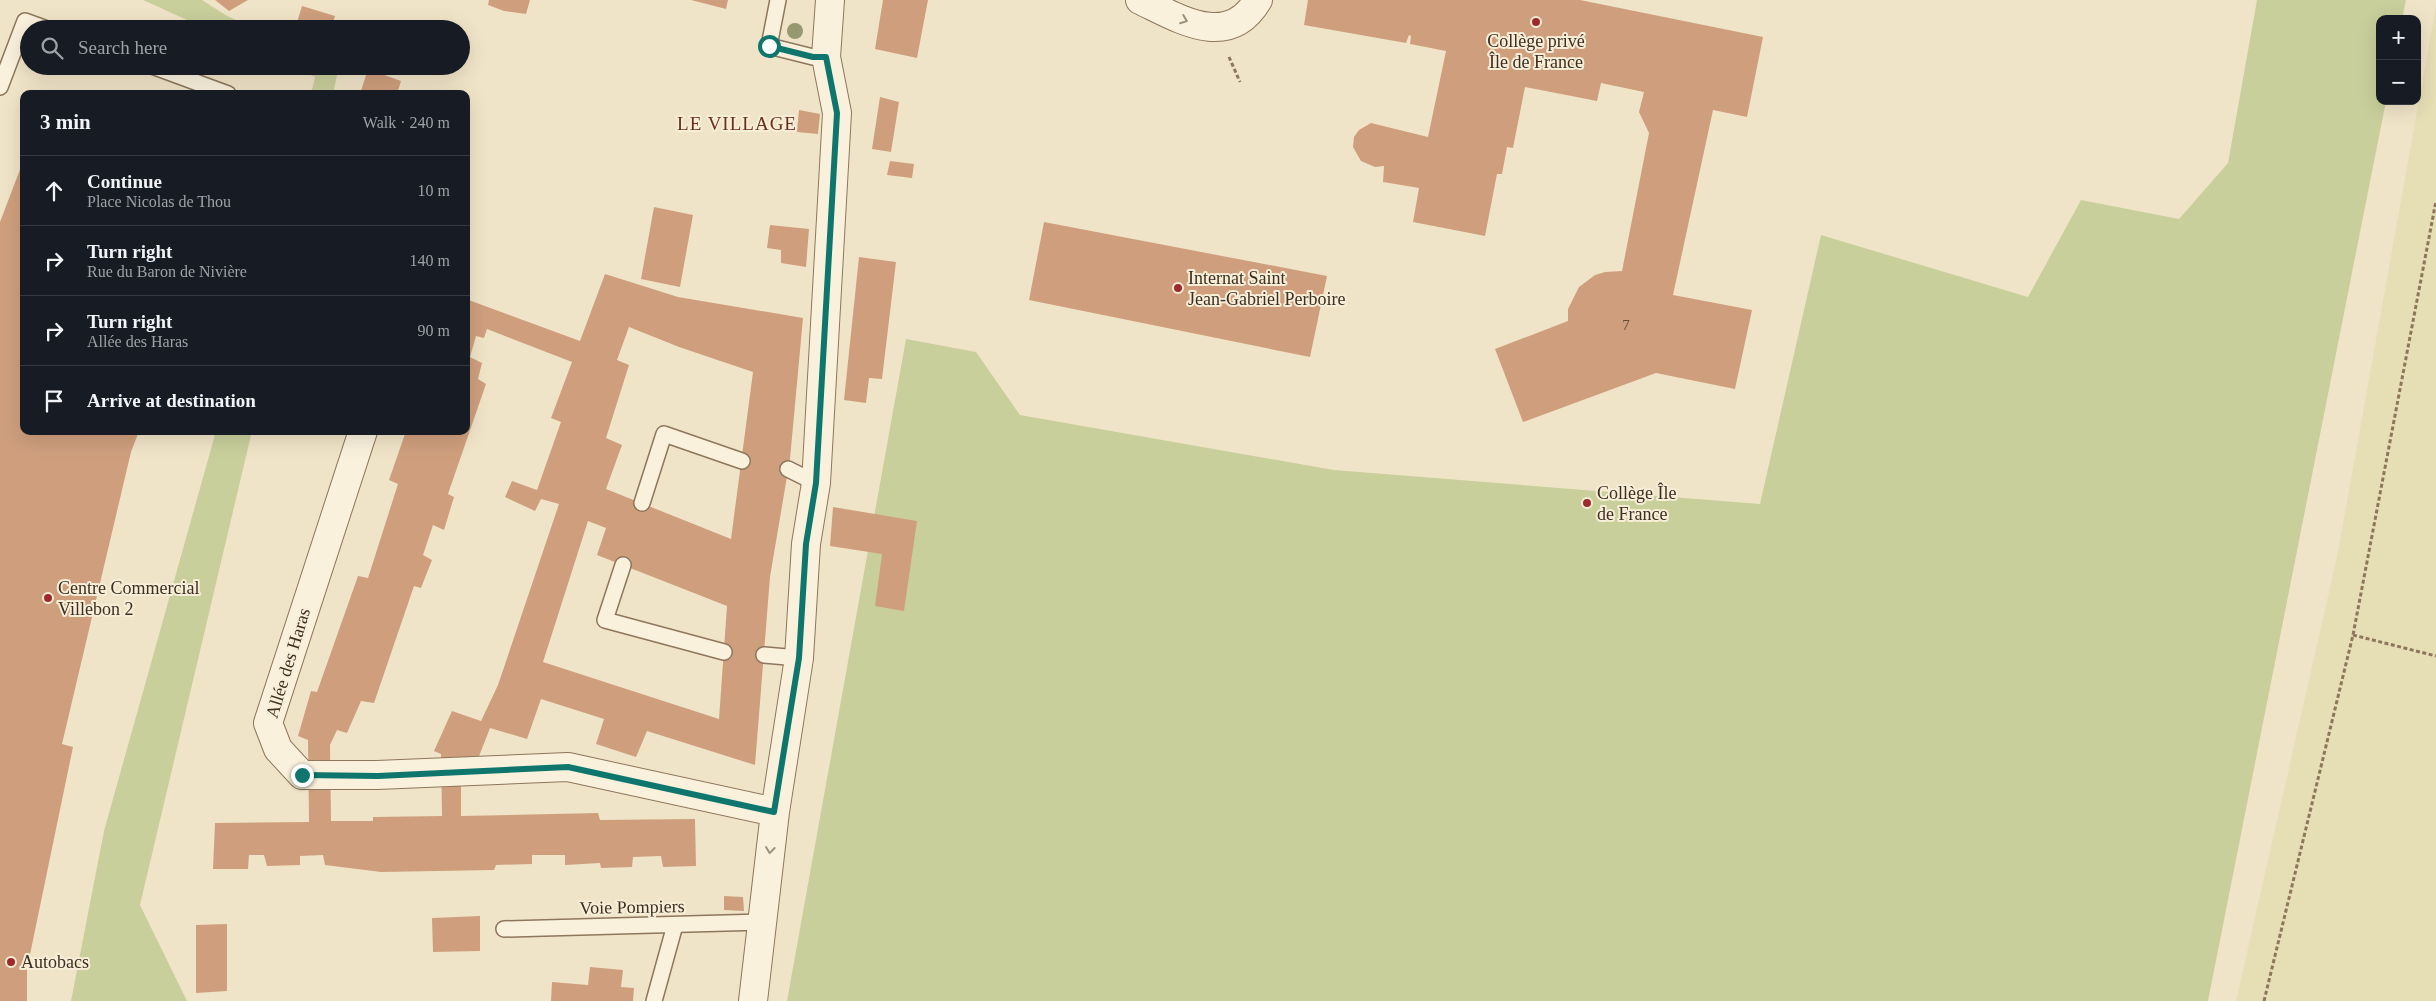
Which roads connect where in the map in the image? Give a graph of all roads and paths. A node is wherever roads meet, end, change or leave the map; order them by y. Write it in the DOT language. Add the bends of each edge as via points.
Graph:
graph roads {
  1 [pos="778,0"];
  2 [pos="830,0"];
  3 [pos="1140,0"];
  4 [pos="1258,0"];
  5 [pos="20,34"];
  6 [pos="826,57"];
  7 [pos="176,75"];
  8 [pos="0,87"];
  9 [pos="217,90"];
  10 [pos="2436,201"];
  11 [pos="362,435"];
  12 [pos="742,461"];
  13 [pos="788,468"];
  14 [pos="816,483"];
  15 [pos="642,503"];
  16 [pos="623,565"];
  17 [pos="2353,635"];
  18 [pos="724,652"];
  19 [pos="764,655"];
  20 [pos="2436,656"];
  21 [pos="799,658"];
  22 [pos="774,812"];
  23 [pos="762,922"];
  24 [pos="675,925"];
  25 [pos="504,929"];
  26 [pos="654,1001"];
  27 [pos="753,1001"];
  28 [pos="2264,1001"];
  1 -- 6 [label="lane" via="769,46"];
  2 -- 6 [label="street"];
  3 -- 4 [label="street, one-way" via="1184,21 1205,27 1228,27 1251,12"];
  5 -- 8 [label="lane"];
  6 -- 14 [label="street" via="837,113"];
  7 -- 9 [label="lane"];
  10 -- 17 [label="path"];
  11 -- 22 [label="street, Allée des Haras" via="268,723 278,749 302,775 378,776 568,767"];
  12 -- 15 [label="lane" via="664,434"];
  13 -- 14 [label="lane"];
  14 -- 21 [label="street" via="806,544"];
  16 -- 18 [label="lane" via="605,620"];
  17 -- 20 [label="path"];
  17 -- 28 [label="path"];
  19 -- 21 [label="lane"];
  21 -- 22 [label="street"];
  22 -- 23 [label="street, one-way"];
  23 -- 24 [label="lane, Voie Pompiers"];
  23 -- 27 [label="street"];
  24 -- 25 [label="lane, Voie Pompiers"];
  24 -- 26 [label="lane"];
}
